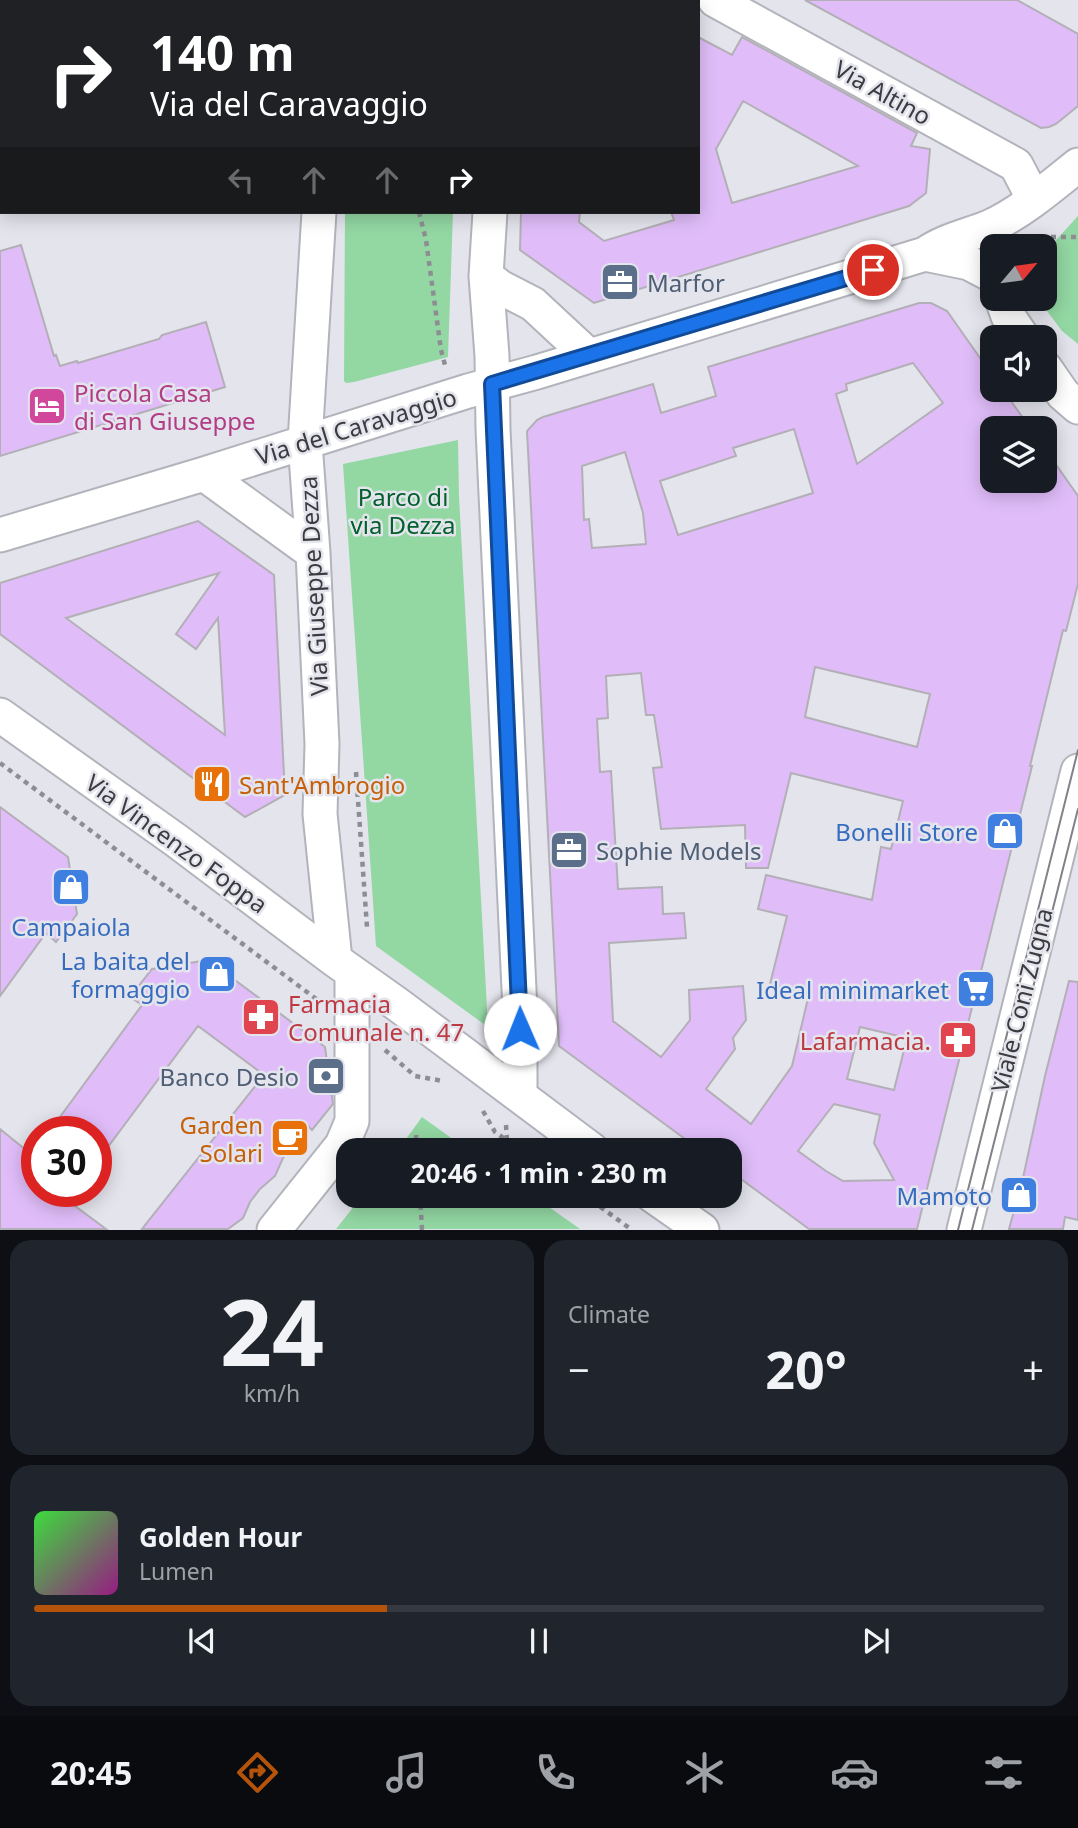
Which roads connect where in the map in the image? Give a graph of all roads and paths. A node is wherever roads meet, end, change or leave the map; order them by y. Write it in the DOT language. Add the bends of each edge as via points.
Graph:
graph roads {
  1 [pos="715,0"];
  2 [pos="1078,166"];
  3 [pos="1032,201"];
  4 [pos="319,214"];
  5 [pos="420,214"];
  6 [pos="490,214"];
  7 [pos="996,234"];
  8 [pos="1057,237"];
  9 [pos="1078,237"];
  10 [pos="980,239"];
  11 [pos="925,254"];
  12 [pos="980,269"];
  13 [pos="486,276"];
  14 [pos="589,356"];
  15 [pos="446,369"];
  16 [pos="492,384"];
  17 [pos="1057,385"];
  18 [pos="1078,407"];
  19 [pos="305,442"];
  20 [pos="204,474"];
  21 [pos="0,535"];
  22 [pos="313,553"];
  23 [pos="0,716"];
  24 [pos="0,763"];
  25 [pos="356,769"];
  26 [pos="1078,771"];
  27 [pos="367,932"];
  28 [pos="343,967"];
  29 [pos="353,1026"];
  30 [pos="449,1082"];
  31 [pos="520,1096"];
  32 [pos="482,1109"];
  33 [pos="416,1135"];
  34 [pos="416,1138"];
  35 [pos="503,1138"];
  36 [pos="576,1138"];
  37 [pos="421,1208"];
  38 [pos="602,1208"];
  39 [pos="671,1208"];
  40 [pos="274,1230"];
  41 [pos="422,1230"];
  42 [pos="632,1230"];
  43 [pos="702,1230"];
  44 [pos="964,1230"];
  1 -- 3 [label="street, Via Altino" via="1016,165"];
  2 -- 3 [label="street, Via del Caravaggio"];
  3 -- 7 [label="street, Via del Caravaggio"];
  4 -- 19 [label="street, Via Giuseppe Dezza"];
  5 -- 15 [label="path"];
  6 -- 13 [label="street"];
  8 -- 9 [label="path"];
  10 -- 11 [label="street, Via del Caravaggio" via="939,244"];
  11 -- 12 [label="street"];
  11 -- 14 [label="street, Via del Caravaggio"];
  13 -- 14 [label="street" via="533,304"];
  13 -- 16 [label="street"];
  14 -- 16 [label="street, Via del Caravaggio"];
  16 -- 19 [label="street, Via del Caravaggio"];
  16 -- 31 [label="street"];
  17 -- 18 [label="street"];
  19 -- 20 [label="street, Via del Caravaggio"];
  19 -- 22 [label="street, Via Giuseppe Dezza"];
  20 -- 21 [label="street, Via del Caravaggio"];
  20 -- 22 [label="street, Via del Caravaggio"];
  22 -- 28 [label="street, Via Giuseppe Dezza" via="322,744 320,814"];
  23 -- 28 [label="street, Via Vincenzo Foppa" via="177,841"];
  24 -- 29 [label="path"];
  25 -- 27 [label="path"];
  26 -- 44 [label="street, Viale Coni Zugna"];
  28 -- 29 [label="street"];
  28 -- 31 [label="street, Via Vincenzo Foppa"];
  29 -- 30 [label="path" via="415,1076"];
  29 -- 40 [label="street" via="352,1121 342,1145"];
  31 -- 36 [label="street, Via Vincenzo Foppa"];
  32 -- 35 [label="path"];
  33 -- 34 [label="path"];
  37 -- 41 [label="path"];
  38 -- 42 [label="path"];
  39 -- 43 [label="street"];
}
